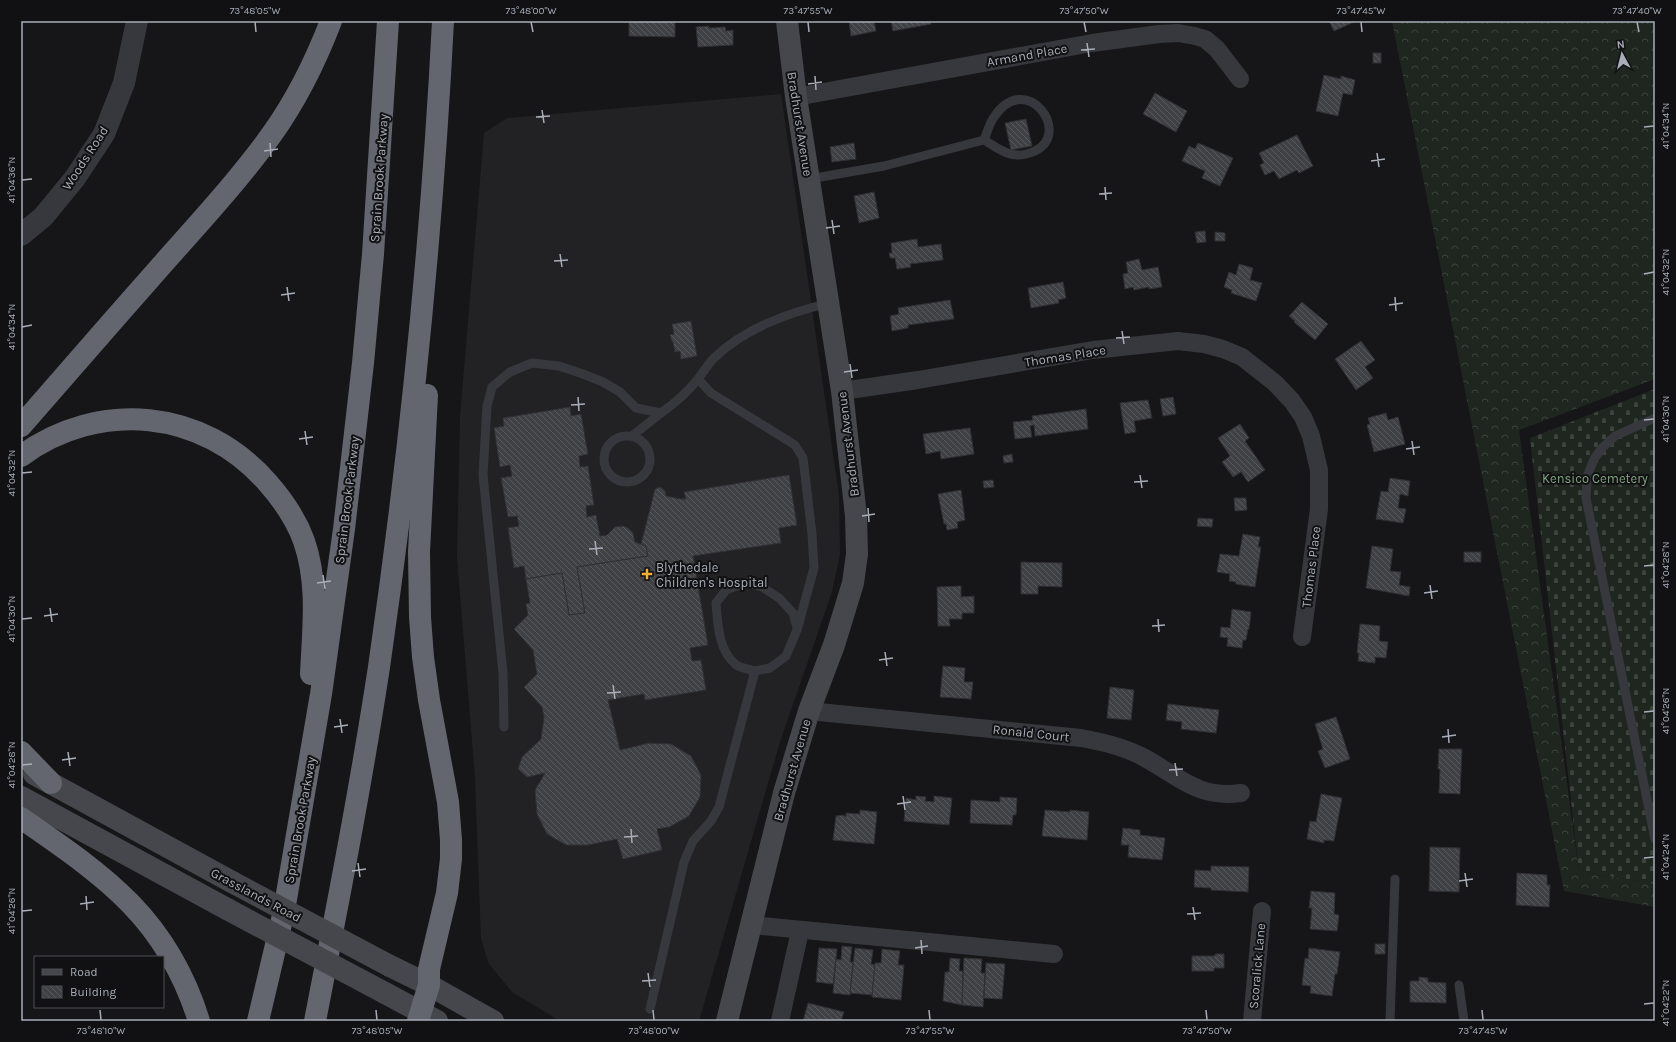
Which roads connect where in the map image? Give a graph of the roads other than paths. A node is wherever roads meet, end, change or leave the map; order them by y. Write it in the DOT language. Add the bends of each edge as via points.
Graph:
graph roads {
  1 [pos="137,21"];
  2 [pos="331,21"];
  3 [pos="388,21"];
  4 [pos="443,21"];
  5 [pos="787,21"];
  6 [pos="1240,79"];
  7 [pos="796,97"];
  8 [pos="984,140"];
  9 [pos="434,174"];
  10 [pos="809,179"];
  11 [pos="21,235"];
  12 [pos="829,303"];
  13 [pos="698,379"];
  14 [pos="842,391"];
  15 [pos="661,413"];
  16 [pos="1655,418"];
  17 [pos="21,426"];
  18 [pos="632,436"];
  19 [pos="21,456"];
  20 [pos="797,630"];
  21 [pos="1302,637"];
  22 [pos="755,671"];
  23 [pos="809,711"];
  24 [pos="504,727"];
  25 [pos="21,752"];
  26 [pos="21,767"];
  27 [pos="51,783"];
  28 [pos="1241,793"];
  29 [pos="21,797"];
  30 [pos="303,805"];
  31 [pos="21,818"];
  32 [pos="1655,839"];
  33 [pos="1395,879"];
  34 [pos="1262,911"];
  35 [pos="751,925"];
  36 [pos="800,931"];
  37 [pos="1054,954"];
  38 [pos="429,985"];
  39 [pos="1459,985"];
  40 [pos="650,1008"];
  41 [pos="426,1018"];
  42 [pos="199,1021"];
  43 [pos="258,1021"];
  44 [pos="315,1021"];
  45 [pos="493,1021"];
  46 [pos="727,1021"];
  47 [pos="780,1021"];
  48 [pos="1252,1021"];
  49 [pos="1390,1021"];
  50 [pos="1464,1021"];
  1 -- 11 [label="street, Woods Road" via="124,83 104,134 75,178 42,217"];
  2 -- 17 [label="highway" via="300,87 259,152"];
  3 -- 30 [label="highway, Sprain Brook Parkway" via="379,175 363,363 335,592"];
  4 -- 9 [label="highway"];
  5 -- 7 [label="main road, Bradhurst Avenue"];
  6 -- 7 [label="street, Armand Place" via="1217,49 1205,39 1184,34 1159,34 1092,43"];
  7 -- 10 [label="main road, Bradhurst Avenue"];
  8 -- 8 [label="lane" via="1005,153 1026,155 1044,145 1049,136 1046,116 1039,106 1031,101 1024,99 1005,104 992,119"];
  8 -- 10 [label="lane" via="884,166"];
  9 -- 38 [label="highway" via="419,597 423,657 448,802 451,846 450,877 429,969"];
  9 -- 44 [label="highway" via="414,394 379,668 351,834"];
  10 -- 12 [label="main road, Bradhurst Avenue"];
  12 -- 13 [label="lane" via="764,324 738,338 714,358"];
  12 -- 14 [label="main road, Bradhurst Avenue"];
  13 -- 15 [label="lane"];
  13 -- 20 [label="lane" via="711,392 795,445 802,458 814,568"];
  14 -- 21 [label="street, Thomas Place" via="1093,350 1178,341 1217,347 1242,357 1275,384 1303,417 1311,436 1319,470 1319,509"];
  14 -- 23 [label="main road, Bradhurst Avenue" via="856,516 857,554 853,583 834,645"];
  15 -- 18 [label="lane"];
  15 -- 24 [label="lane" via="636,408 620,392 603,382 559,366 532,363 510,372 492,387 487,406 483,475 503,673"];
  16 -- 32 [label="lane" via="1615,436 1602,448 1594,459 1587,478 1586,498"];
  18 -- 18 [label="lane" via="617,438 606,449 604,457 608,472 621,481 641,477 649,465 650,457 644,444"];
  19 -- 30 [label="highway" via="72,429 114,420 154,421 175,424 213,439 248,463 276,492 293,518 303,540 309,557 314,590"];
  20 -- 22 [label="lane" via="786,656 770,668"];
  20 -- 22 [label="lane" via="792,613 779,598 762,587 747,582 726,590 716,603 724,649 735,665"];
  22 -- 40 [label="lane" via="719,807 711,821 693,841 684,862"];
  23 -- 28 [label="street, Ronald Court" via="1110,743 1145,758 1190,786 1226,795"];
  23 -- 35 [label="main road, Bradhurst Avenue" via="784,793"];
  25 -- 27 [label="highway"];
  26 -- 27 [label="main road, Grasslands Road"];
  27 -- 38 [label="main road, Grasslands Road, bridge" via="232,882"];
  29 -- 41 [label="main road, Grasslands Road, bridge" via="385,993"];
  30 -- 43 [label="highway, Sprain Brook Parkway" via="284,911"];
  31 -- 42 [label="highway" via="93,870 140,912 177,967"];
  33 -- 49 [label="lane"];
  34 -- 48 [label="street, Scoralick Lane"];
  35 -- 36 [label="street"];
  35 -- 46 [label="main road, Bradhurst Avenue"];
  36 -- 37 [label="street"];
  36 -- 47 [label="street"];
  38 -- 41 [label="highway"];
  38 -- 45 [label="main road, Grasslands Road"];
  39 -- 50 [label="lane"];
}
